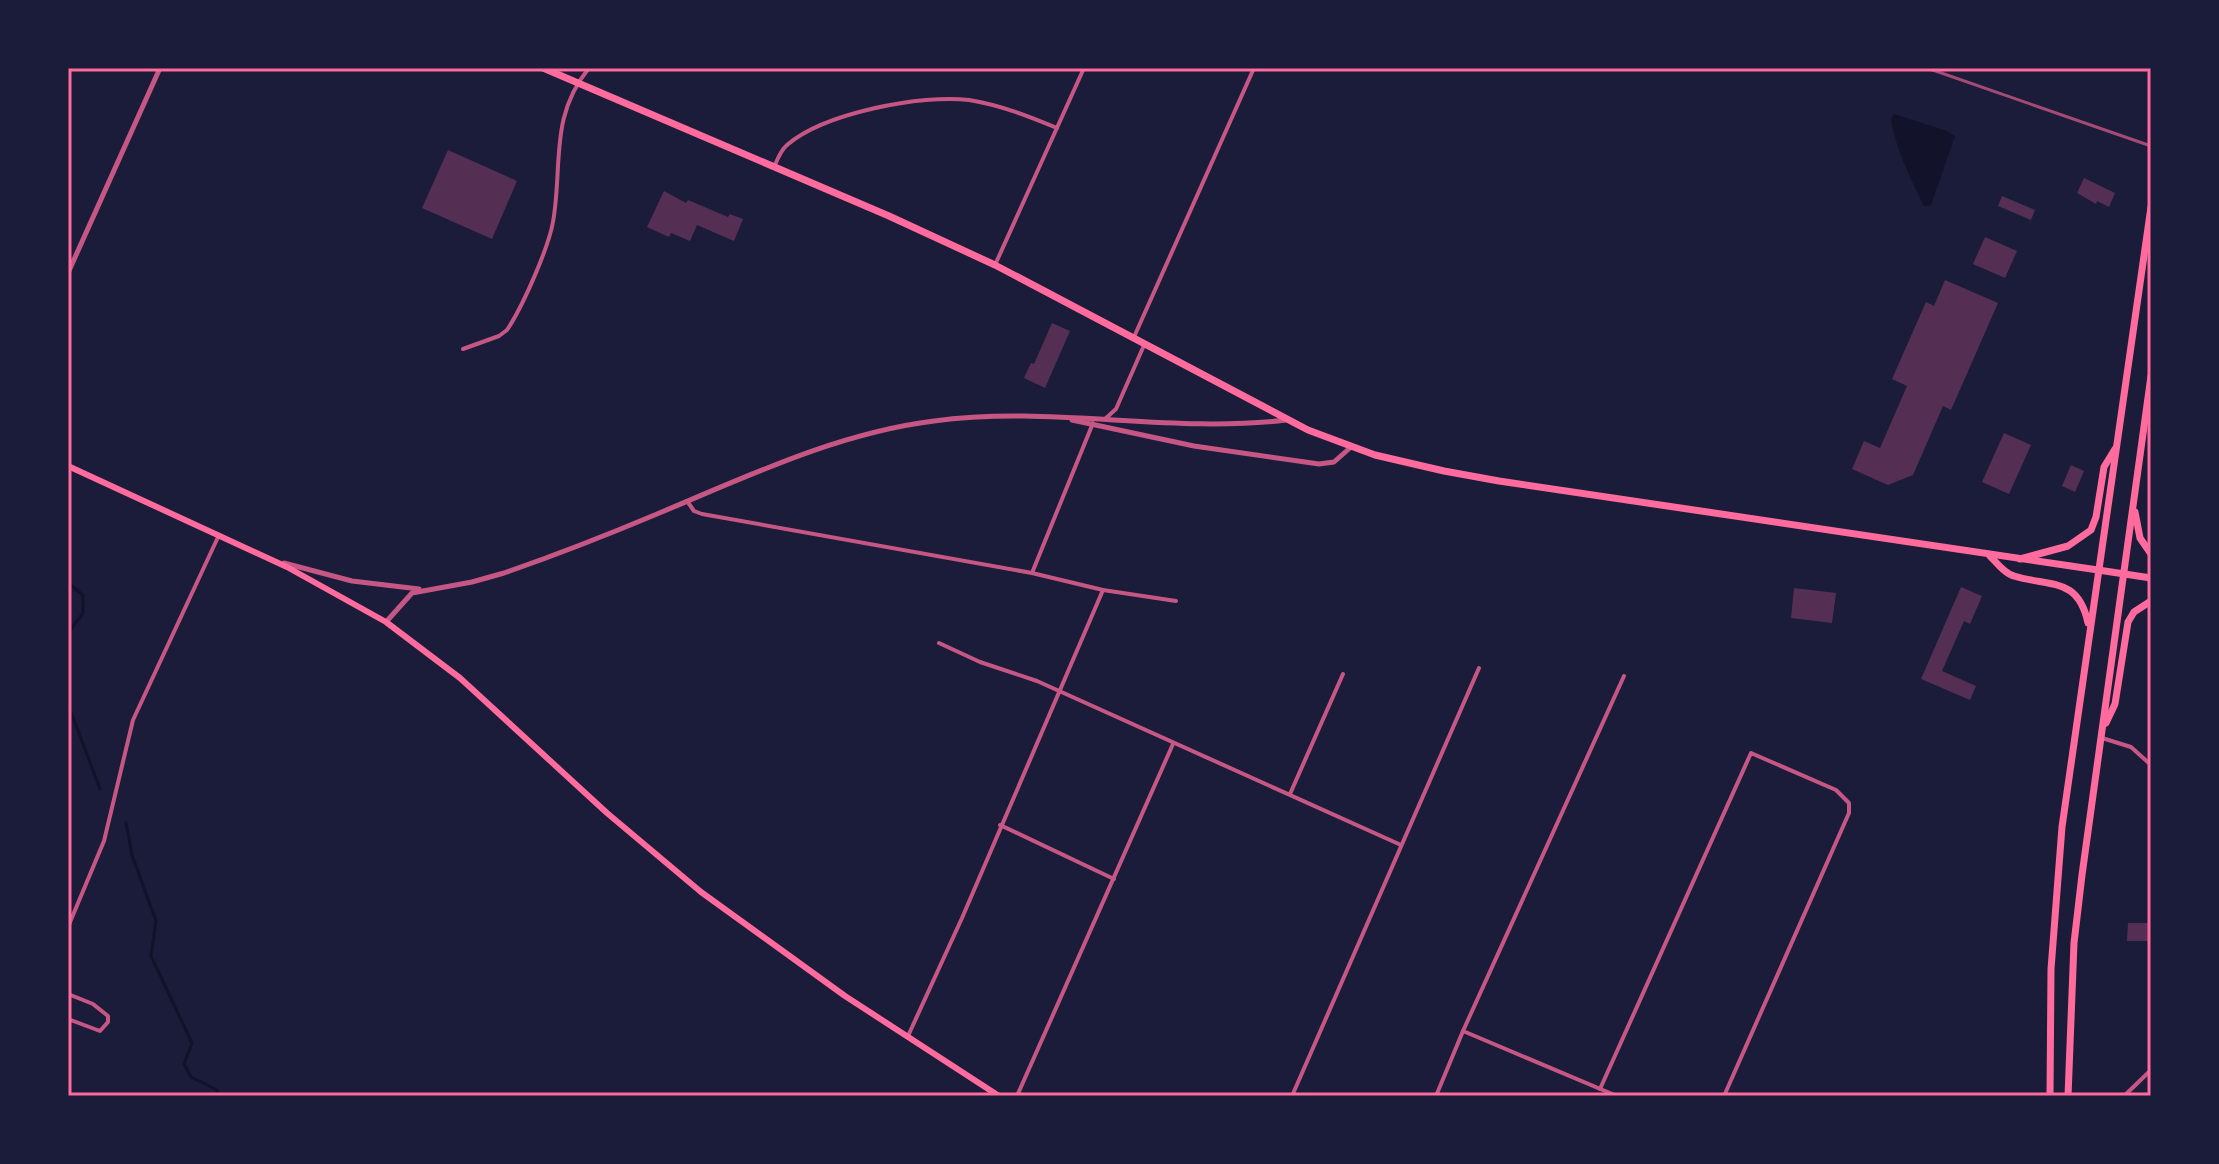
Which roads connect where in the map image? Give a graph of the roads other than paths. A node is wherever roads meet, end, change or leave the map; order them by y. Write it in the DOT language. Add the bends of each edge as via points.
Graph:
graph roads {
  1 [pos="160,68"];
  2 [pos="543,68"];
  3 [pos="589,68"];
  4 [pos="1084,68"];
  5 [pos="1254,68"];
  6 [pos="578,84"];
  7 [pos="1057,128"];
  8 [pos="774,167"];
  9 [pos="2151,207"];
  10 [pos="995,265"];
  11 [pos="68,273"];
  12 [pos="1134,337"];
  13 [pos="1145,343"];
  14 [pos="463,349"];
  15 [pos="2151,376"];
  16 [pos="1063,418"];
  17 [pos="1095,418"];
  18 [pos="1107,418"];
  19 [pos="1287,420"];
  20 [pos="1092,425"];
  21 [pos="1351,447"];
  22 [pos="2116,447"];
  23 [pos="68,466"];
  24 [pos="687,501"];
  25 [pos="2134,506"];
  26 [pos="219,535"];
  27 [pos="2151,554"];
  28 [pos="1990,556"];
  29 [pos="2020,559"];
  30 [pos="274,561"];
  31 [pos="2098,570"];
  32 [pos="1032,573"];
  33 [pos="2123,574"];
  34 [pos="2151,578"];
  35 [pos="424,589"];
  36 [pos="1103,590"];
  37 [pos="1176,601"];
  38 [pos="2151,601"];
  39 [pos="386,622"];
  40 [pos="2090,633"];
  41 [pos="939,643"];
  42 [pos="1479,668"];
  43 [pos="1343,674"];
  44 [pos="1624,676"];
  45 [pos="1059,691"];
  46 [pos="2102,735"];
  47 [pos="1173,744"];
  48 [pos="2151,765"];
  49 [pos="1290,794"];
  50 [pos="1000,825"];
  51 [pos="1401,845"];
  52 [pos="1114,879"];
  53 [pos="70,918"];
  54 [pos="68,927"];
  55 [pos="68,994"];
  56 [pos="68,1019"];
  57 [pos="1463,1031"];
  58 [pos="906,1038"];
  59 [pos="2151,1070"];
  60 [pos="1600,1089"];
  61 [pos="999,1096"];
  62 [pos="1017,1096"];
  63 [pos="1292,1096"];
  64 [pos="1436,1096"];
  65 [pos="1617,1096"];
  66 [pos="1724,1096"];
  67 [pos="2050,1096"];
  68 [pos="2068,1096"];
  69 [pos="2124,1096"];
  1 -- 11 [label="street"];
  2 -- 6 [label="main road"];
  3 -- 6 [label="street"];
  4 -- 7 [label="street"];
  5 -- 12 [label="street"];
  6 -- 8 [label="main road"];
  6 -- 14 [label="street" via="560,130 553,225 542,256 507,330"];
  7 -- 8 [label="street" via="1010,109 967,100 895,104 813,129 784,147"];
  7 -- 10 [label="street"];
  8 -- 10 [label="main road"];
  9 -- 22 [label="main road"];
  10 -- 12 [label="main road"];
  12 -- 13 [label="main road"];
  13 -- 18 [label="street"];
  13 -- 19 [label="main road"];
  15 -- 25 [label="main road"];
  16 -- 17 [label="street"];
  16 -- 20 [label="street"];
  16 -- 24 [label="street" via="981,417 898,427 834,445"];
  17 -- 18 [label="street"];
  17 -- 20 [label="street"];
  18 -- 19 [label="street" via="1216,426"];
  18 -- 20 [label="street"];
  19 -- 21 [label="main road"];
  20 -- 21 [label="street" via="1319,464 1334,462"];
  20 -- 32 [label="street"];
  21 -- 28 [label="main road" via="1464,475"];
  22 -- 29 [label="main road" via="2104,467 2091,530 2068,546"];
  22 -- 31 [label="main road"];
  23 -- 26 [label="main road"];
  24 -- 32 [label="street" via="702,514"];
  24 -- 35 [label="street" via="504,573"];
  25 -- 27 [label="main road" via="2140,538"];
  25 -- 33 [label="main road"];
  26 -- 30 [label="main road"];
  26 -- 53 [label="street" via="133,720 108,826"];
  28 -- 29 [label="main road"];
  28 -- 40 [label="main road" via="2010,576 2066,587 2082,605"];
  29 -- 31 [label="main road"];
  30 -- 35 [label="street" via="352,581"];
  30 -- 39 [label="main road"];
  31 -- 33 [label="main road"];
  31 -- 40 [label="main road"];
  32 -- 36 [label="street"];
  33 -- 34 [label="main road"];
  33 -- 46 [label="main road"];
  35 -- 39 [label="street" via="406,597"];
  36 -- 37 [label="street"];
  36 -- 45 [label="street"];
  38 -- 46 [label="main road" via="2128,622 2115,704"];
  39 -- 58 [label="main road" via="460,678 701,892"];
  40 -- 67 [label="main road" via="2056,892"];
  41 -- 45 [label="street"];
  42 -- 51 [label="street"];
  43 -- 49 [label="street"];
  44 -- 57 [label="street"];
  45 -- 47 [label="street"];
  45 -- 50 [label="street"];
  46 -- 48 [label="street" via="2131,747"];
  46 -- 68 [label="main road" via="2074,943"];
  47 -- 49 [label="street"];
  47 -- 52 [label="street"];
  49 -- 51 [label="street"];
  50 -- 52 [label="street"];
  50 -- 58 [label="street"];
  51 -- 63 [label="street"];
  52 -- 62 [label="street"];
  53 -- 54 [label="street"];
  55 -- 56 [label="street" via="101,1009 108,1022 100,1031"];
  57 -- 60 [label="street"];
  57 -- 64 [label="street"];
  58 -- 61 [label="main road"];
  59 -- 69 [label="street"];
  60 -- 65 [label="street"];
  60 -- 66 [label="street" via="1751,753 1836,790 1849,803 1849,813"];
}
